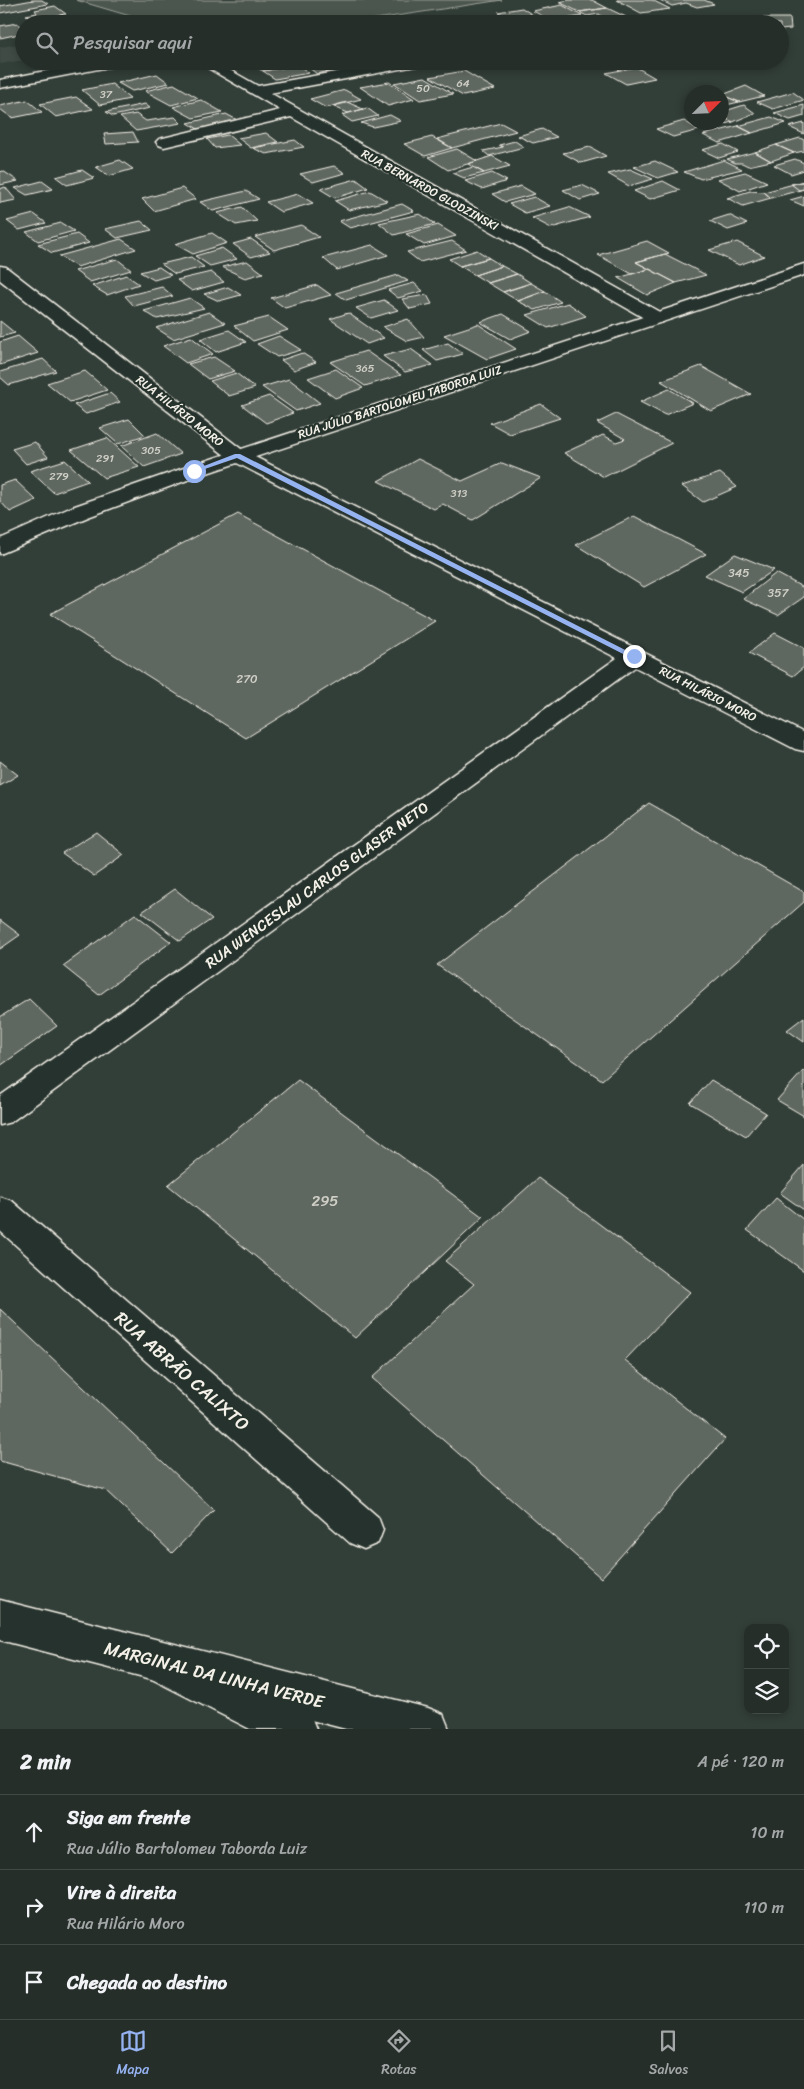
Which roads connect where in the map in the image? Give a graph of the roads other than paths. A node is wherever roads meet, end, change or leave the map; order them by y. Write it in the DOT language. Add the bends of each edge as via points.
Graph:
graph roads {
  1 [pos="72,70"];
  2 [pos="219,70"];
  3 [pos="372,70"];
  4 [pos="0,84"];
  5 [pos="256,91"];
  6 [pos="292,112"];
  7 [pos="164,142"];
  8 [pos="804,270"];
  9 [pos="0,271"];
  10 [pos="657,318"];
  11 [pos="238,456"];
  12 [pos="0,548"];
  13 [pos="634,656"];
  14 [pos="804,743"];
  15 [pos="0,1113"];
  16 [pos="0,1211"];
  17 [pos="364,1530"];
  18 [pos="0,1620"];
  19 [pos="156,1660"];
  20 [pos="295,1729"];
  21 [pos="428,1729"];
  1 -- 4 [label="main road"];
  2 -- 5 [label="main road, RUA BERNARDO GLODZINSKI"];
  3 -- 5 [label="main road"];
  5 -- 6 [label="main road, RUA BERNARDO GLODZINSKI"];
  6 -- 7 [label="main road"];
  6 -- 10 [label="main road, RUA BERNARDO GLODZINSKI"];
  8 -- 10 [label="main road, RUA JÚLIO BARTOLOMEU TABORDA LUIZ"];
  9 -- 11 [label="main road, RUA HILÁRIO MORO"];
  10 -- 11 [label="main road, RUA JÚLIO BARTOLOMEU TABORDA LUIZ"];
  11 -- 12 [label="main road, RUA JÚLIO BARTOLOMEU TABORDA LUIZ" via="80,512"];
  11 -- 13 [label="main road, RUA HILÁRIO MORO"];
  13 -- 14 [label="main road, RUA HILÁRIO MORO"];
  13 -- 15 [label="main road, RUA WENCESLAU CARLOS GLASER NETO"];
  16 -- 17 [label="main road, RUA ABRÃO CALIXTO"];
  18 -- 19 [label="main road, MARGINAL DA LINHA VERDE"];
  19 -- 20 [label="main road"];
  19 -- 21 [label="main road, MARGINAL DA LINHA VERDE"];
}
